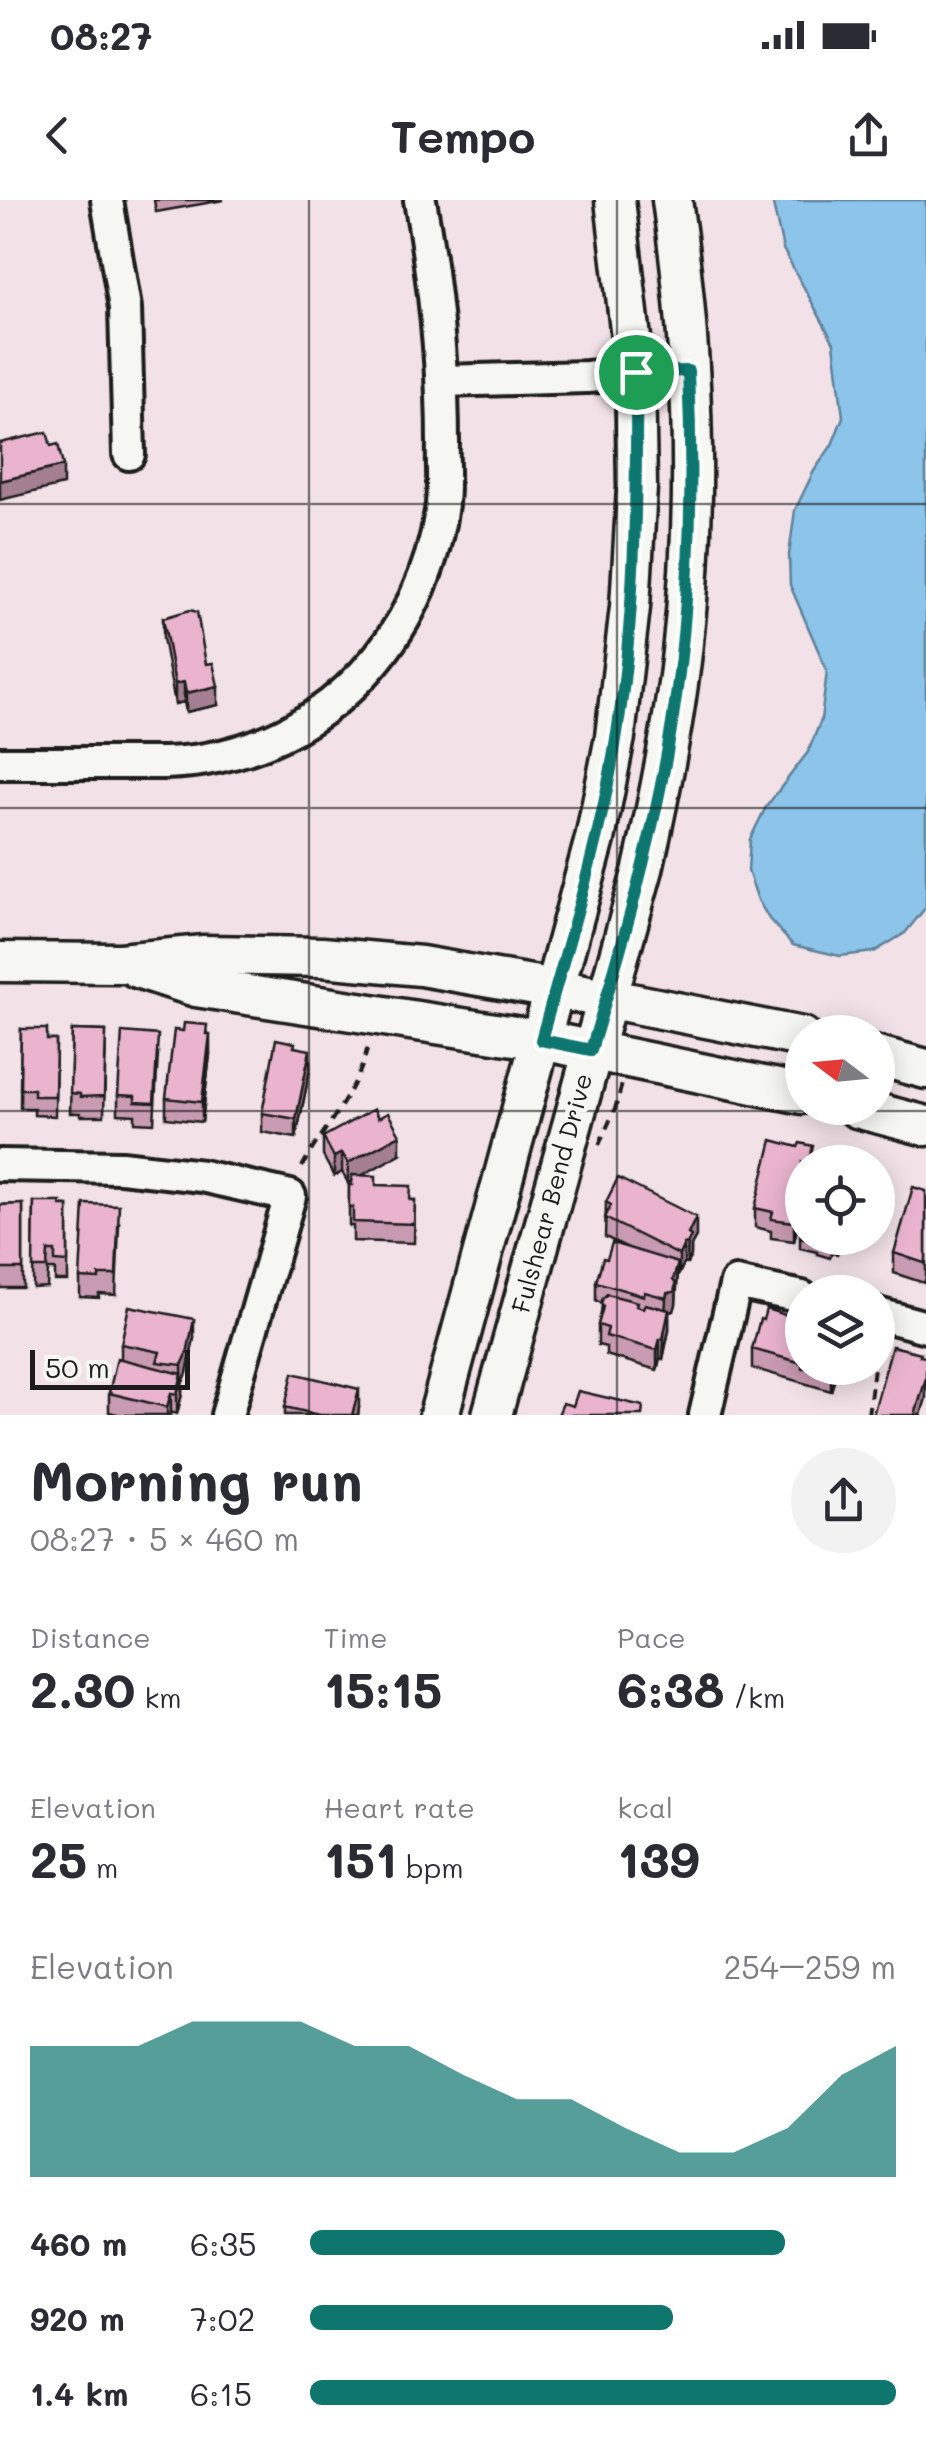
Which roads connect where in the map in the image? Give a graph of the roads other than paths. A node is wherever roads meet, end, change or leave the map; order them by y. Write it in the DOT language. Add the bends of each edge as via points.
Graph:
graph roads {
  1 [pos="108,200"];
  2 [pos="420,200"];
  3 [pos="615,200"];
  4 [pos="672,200"];
  5 [pos="688,371"];
  6 [pos="636,372"];
  7 [pos="443,381"];
  8 [pos="129,454"];
  9 [pos="0,763"];
  10 [pos="0,962"];
  11 [pos="120,962"];
  12 [pos="556,988"];
  13 [pos="606,998"];
  14 [pos="785,1034"];
  15 [pos="541,1040"];
  16 [pos="591,1050"];
  17 [pos="895,1060"];
  18 [pos="926,1068"];
  19 [pos="785,1090"];
  20 [pos="895,1118"];
  21 [pos="926,1126"];
  22 [pos="0,1165"];
  23 [pos="785,1294"];
  24 [pos="895,1319"];
  25 [pos="926,1327"];
  26 [pos="227,1415"];
  27 [pos="439,1415"];
  28 [pos="492,1415"];
  29 [pos="705,1415"];
  1 -- 8 [label="street" via="125,308"];
  2 -- 7 [label="street"];
  3 -- 6 [label="main road, Fulshear Bend Drive"];
  4 -- 5 [label="main road, Fulshear Bend Drive"];
  5 -- 6 [label="street"];
  5 -- 13 [label="main road, Fulshear Bend Drive" via="692,509 679,678 656,809"];
  6 -- 7 [label="street"];
  6 -- 12 [label="main road, Fulshear Bend Drive" via="634,548 616,737"];
  7 -- 9 [label="street" via="442,508 434,547 402,623 336,702 278,737 206,759"];
  10 -- 11 [label="main road"];
  11 -- 12 [label="main road" via="322,957"];
  11 -- 15 [label="main road" via="196,987"];
  12 -- 13 [label="main road"];
  12 -- 15 [label="main road, Fulshear Bend Drive"];
  13 -- 14 [label="main road"];
  13 -- 16 [label="main road, Fulshear Bend Drive"];
  15 -- 16 [label="main road"];
  15 -- 27 [label="main road, Fulshear Bend Drive"];
  16 -- 19 [label="main road"];
  16 -- 28 [label="main road, Fulshear Bend Drive"];
  17 -- 18 [label="main road"];
  20 -- 21 [label="main road"];
  22 -- 26 [label="street" via="121,1167 290,1196"];
  23 -- 29 [label="street" via="736,1283"];
  24 -- 25 [label="street"];
}
